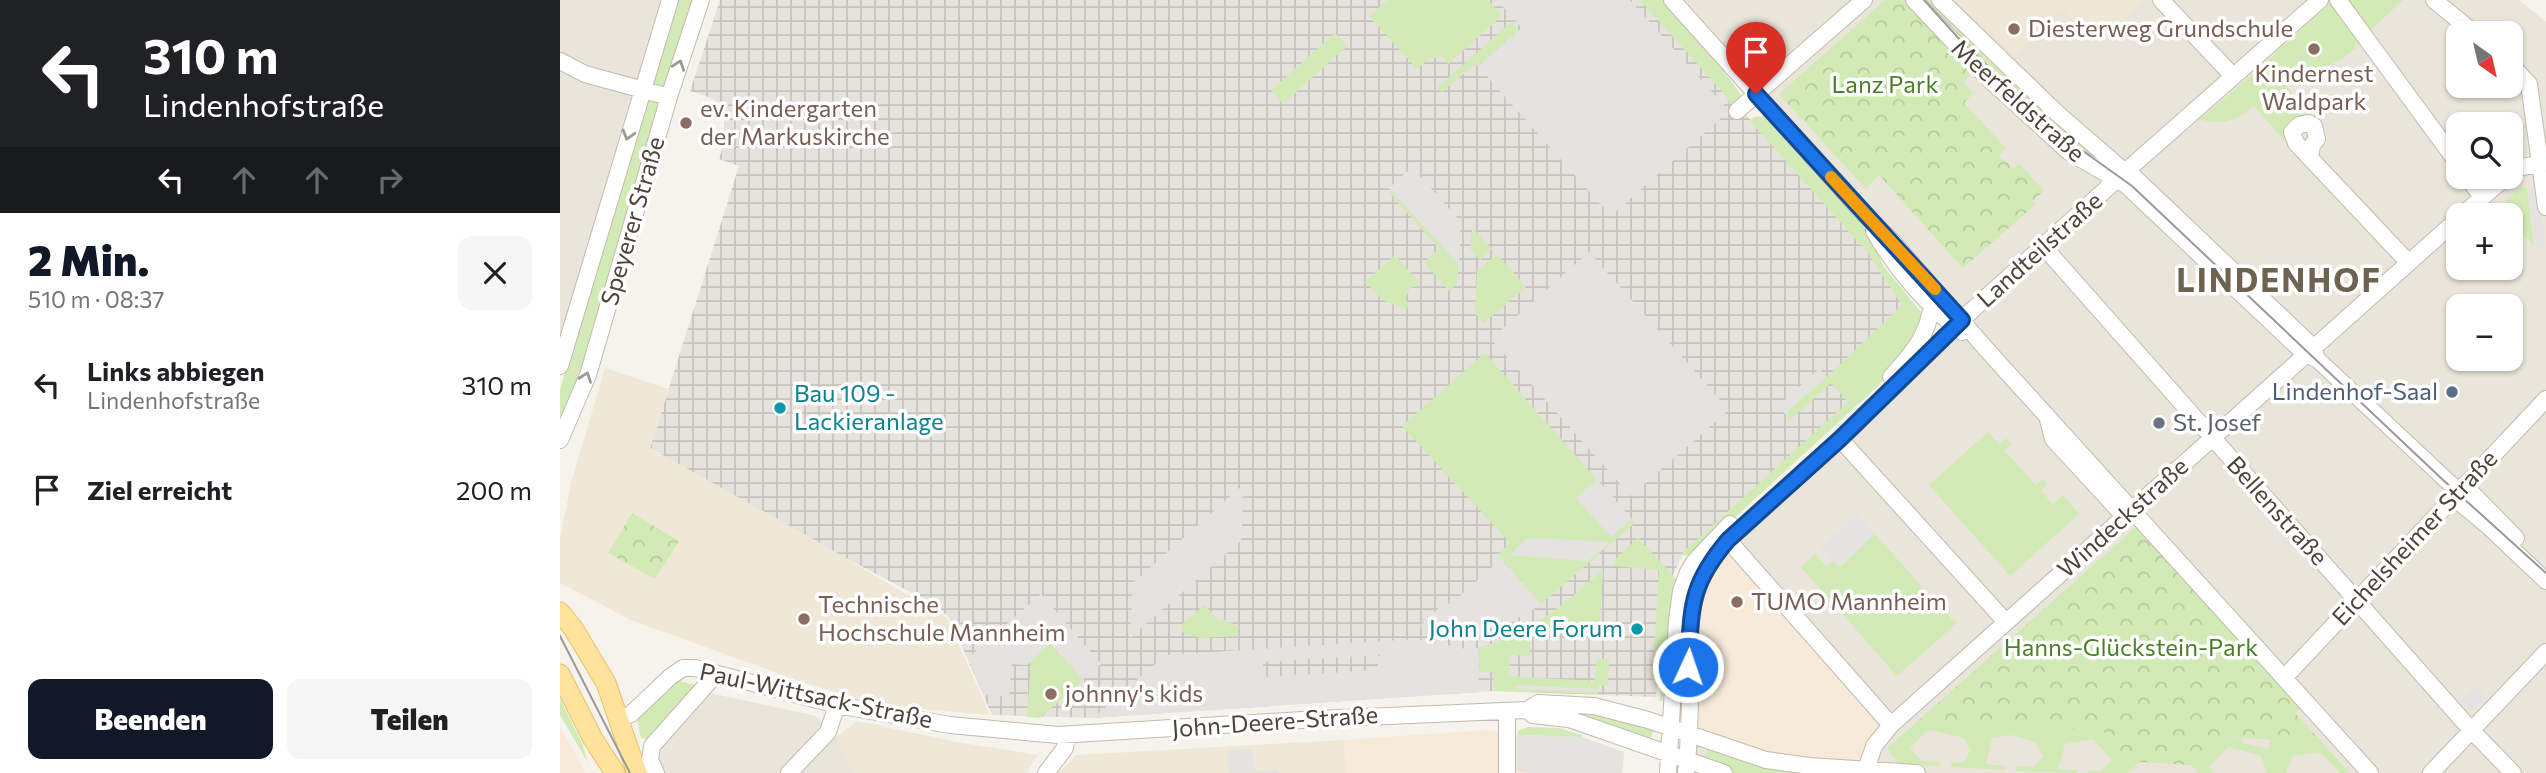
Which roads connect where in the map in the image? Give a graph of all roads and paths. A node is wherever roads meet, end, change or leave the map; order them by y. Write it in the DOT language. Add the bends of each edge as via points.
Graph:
graph roads {
  1 [pos="670,0"];
  2 [pos="701,0"];
  3 [pos="1672,0"];
  4 [pos="1864,0"];
  5 [pos="1914,0"];
  6 [pos="1940,0"];
  7 [pos="2161,0"];
  8 [pos="2320,0"];
  9 [pos="2338,0"];
  10 [pos="2434,0"];
  11 [pos="2459,21"];
  12 [pos="560,61"];
  13 [pos="2233,76"];
  14 [pos="2524,79"];
  15 [pos="641,90"];
  16 [pos="1756,94"];
  17 [pos="668,97"];
  18 [pos="1737,111"];
  19 [pos="2446,147"];
  20 [pos="2310,158"];
  21 [pos="2543,164"];
  22 [pos="2523,167"];
  23 [pos="2121,176"];
  24 [pos="2476,189"];
  25 [pos="2492,189"];
  26 [pos="2482,197"];
  27 [pos="2475,203"];
  28 [pos="2546,207"];
  29 [pos="1864,214"];
  30 [pos="2446,229"];
  31 [pos="2043,246"];
  32 [pos="2408,262"];
  33 [pos="1932,305"];
  34 [pos="1959,323"];
  35 [pos="2312,353"];
  36 [pos="560,366"];
  37 [pos="2546,399"];
  38 [pos="2212,437"];
  39 [pos="560,439"];
  40 [pos="1840,439"];
  41 [pos="2458,491"];
  42 [pos="2128,512"];
  43 [pos="1728,540"];
  44 [pos="2546,566"];
  45 [pos="2546,580"];
  46 [pos="2356,600"];
  47 [pos="560,612"];
  48 [pos="2006,622"];
  49 [pos="567,627"];
  50 [pos="2546,653"];
  51 [pos="560,674"];
  52 [pos="716,674"];
  53 [pos="2285,677"];
  54 [pos="606,682"];
  55 [pos="1673,694"];
  56 [pos="836,705"];
  57 [pos="1527,710"];
  58 [pos="1507,711"];
  59 [pos="624,717"];
  60 [pos="1648,720"];
  61 [pos="1891,725"];
  62 [pos="1671,728"];
  63 [pos="2472,731"];
  64 [pos="1689,734"];
  65 [pos="1067,735"];
  66 [pos="593,739"];
  67 [pos="1670,754"];
  68 [pos="1687,766"];
  69 [pos="646,770"];
  70 [pos="1865,771"];
  71 [pos="2434,771"];
  72 [pos="1714,772"];
  73 [pos="600,773"];
  74 [pos="615,773"];
  75 [pos="789,773"];
  76 [pos="1046,773"];
  77 [pos="1507,773"];
  78 [pos="1668,773"];
  79 [pos="1917,773"];
  80 [pos="2370,773"];
  81 [pos="2513,773"];
  1 -- 15 [label="street, Speyerer Straße"];
  17 -- 2 [label="street, Speyerer Straße, one-way"];
  3 -- 16 [label="street"];
  4 -- 16 [label="street"];
  5 -- 23 [label="street, Meerfeldstraße" via="1988,78 2069,152"];
  6 -- 23 [label="street, Meerfeldstraße"];
  7 -- 13 [label="street"];
  8 -- 13 [label="street, Landteilstraße"];
  9 -- 19 [label="street"];
  10 -- 11 [label="street"];
  12 -- 15 [label="street" via="585,74"];
  13 -- 23 [label="street, Landteilstraße"];
  14 -- 21 [label="street" via="2529,84"];
  15 -- 17 [label="street"];
  15 -- 36 [label="street, Speyerer Straße, one-way"];
  16 -- 18 [label="street"];
  16 -- 29 [label="street"];
  39 -- 17 [label="street, Speyerer Straße, one-way" via="588,375"];
  20 -- 32 [label="street"];
  21 -- 22 [label="street"];
  21 -- 28 [label="street"];
  23 -- 31 [label="street, Landteilstraße"];
  23 -- 35 [label="street, Meerfeldstraße" via="2133,176"];
  24 -- 26 [label="street"];
  25 -- 26 [label="street, Windeckstraße"];
  26 -- 27 [label="street, Windeckstraße"];
  29 -- 33 [label="street" via="1887,254"];
  29 -- 34 [label="street"];
  30 -- 32 [label="street, Windeckstraße"];
  31 -- 34 [label="street, Landteilstraße"];
  31 -- 38 [label="street, Bellenstraße"];
  32 -- 35 [label="street, Windeckstraße"];
  33 -- 34 [label="street"];
  33 -- 55 [label="street" via="1924,335 1893,375 1694,562 1678,604"];
  34 -- 40 [label="street, Landteilstraße"];
  34 -- 42 [label="street" via="2046,414"];
  35 -- 38 [label="street, Windeckstraße"];
  35 -- 41 [label="street, Meerfeldstraße"];
  37 -- 41 [label="street, Eichelsheimer Straße"];
  38 -- 42 [label="street, Windeckstraße"];
  38 -- 46 [label="street, Bellenstraße"];
  40 -- 43 [label="street, Landteilstraße"];
  40 -- 48 [label="street"];
  41 -- 44 [label="street, Meerfeldstraße"];
  41 -- 45 [label="street, Meerfeldstraße"];
  41 -- 46 [label="street, Eichelsheimer Straße"];
  42 -- 48 [label="street, Windeckstraße"];
  42 -- 53 [label="street"];
  43 -- 61 [label="street"];
  43 -- 64 [label="street, Landteilstraße" via="1703,573 1693,603"];
  46 -- 53 [label="street, Eichelsheimer Straße"];
  46 -- 63 [label="street, Bellenstraße"];
  47 -- 49 [label="main road"];
  48 -- 61 [label="street, Windeckstraße"];
  49 -- 54 [label="main road"];
  50 -- 63 [label="street"];
  51 -- 66 [label="main road"];
  52 -- 56 [label="street, Paul-Wittsack-Straße"];
  52 -- 59 [label="street, Paul-Wittsack-Straße" via="683,668"];
  52 -- 69 [label="street" via="652,746"];
  53 -- 80 [label="street"];
  54 -- 59 [label="main road"];
  54 -- 69 [label="main road"];
  55 -- 60 [label="street"];
  55 -- 62 [label="street"];
  56 -- 65 [label="street, Paul-Wittsack-Straße" via="950,724"];
  56 -- 75 [label="street" via="828,732"];
  57 -- 58 [label="street, John-Deere-Straße"];
  57 -- 60 [label="street, John-Deere-Straße" via="1538,704 1594,706"];
  57 -- 67 [label="street, John-Deere-Straße" via="1532,715 1569,719"];
  58 -- 65 [label="street, John-Deere-Straße"];
  58 -- 77 [label="street"];
  59 -- 69 [label="main road"];
  60 -- 62 [label="street, John-Deere-Straße"];
  61 -- 70 [label="street, Windeckstraße" via="1874,746"];
  62 -- 64 [label="street, John-Deere-Straße"];
  62 -- 67 [label="street"];
  63 -- 71 [label="street"];
  63 -- 81 [label="street, Bellenstraße"];
  64 -- 68 [label="street, Landteilstraße"];
  64 -- 70 [label="street, John-Deere-Straße" via="1766,760"];
  65 -- 76 [label="street" via="1065,748"];
  66 -- 73 [label="main road"];
  66 -- 74 [label="main road"];
  67 -- 68 [label="street, John-Deere-Straße"];
  67 -- 78 [label="street"];
  68 -- 72 [label="street, John-Deere-Straße"];
  70 -- 79 [label="street, John-Deere-Straße"];
}
